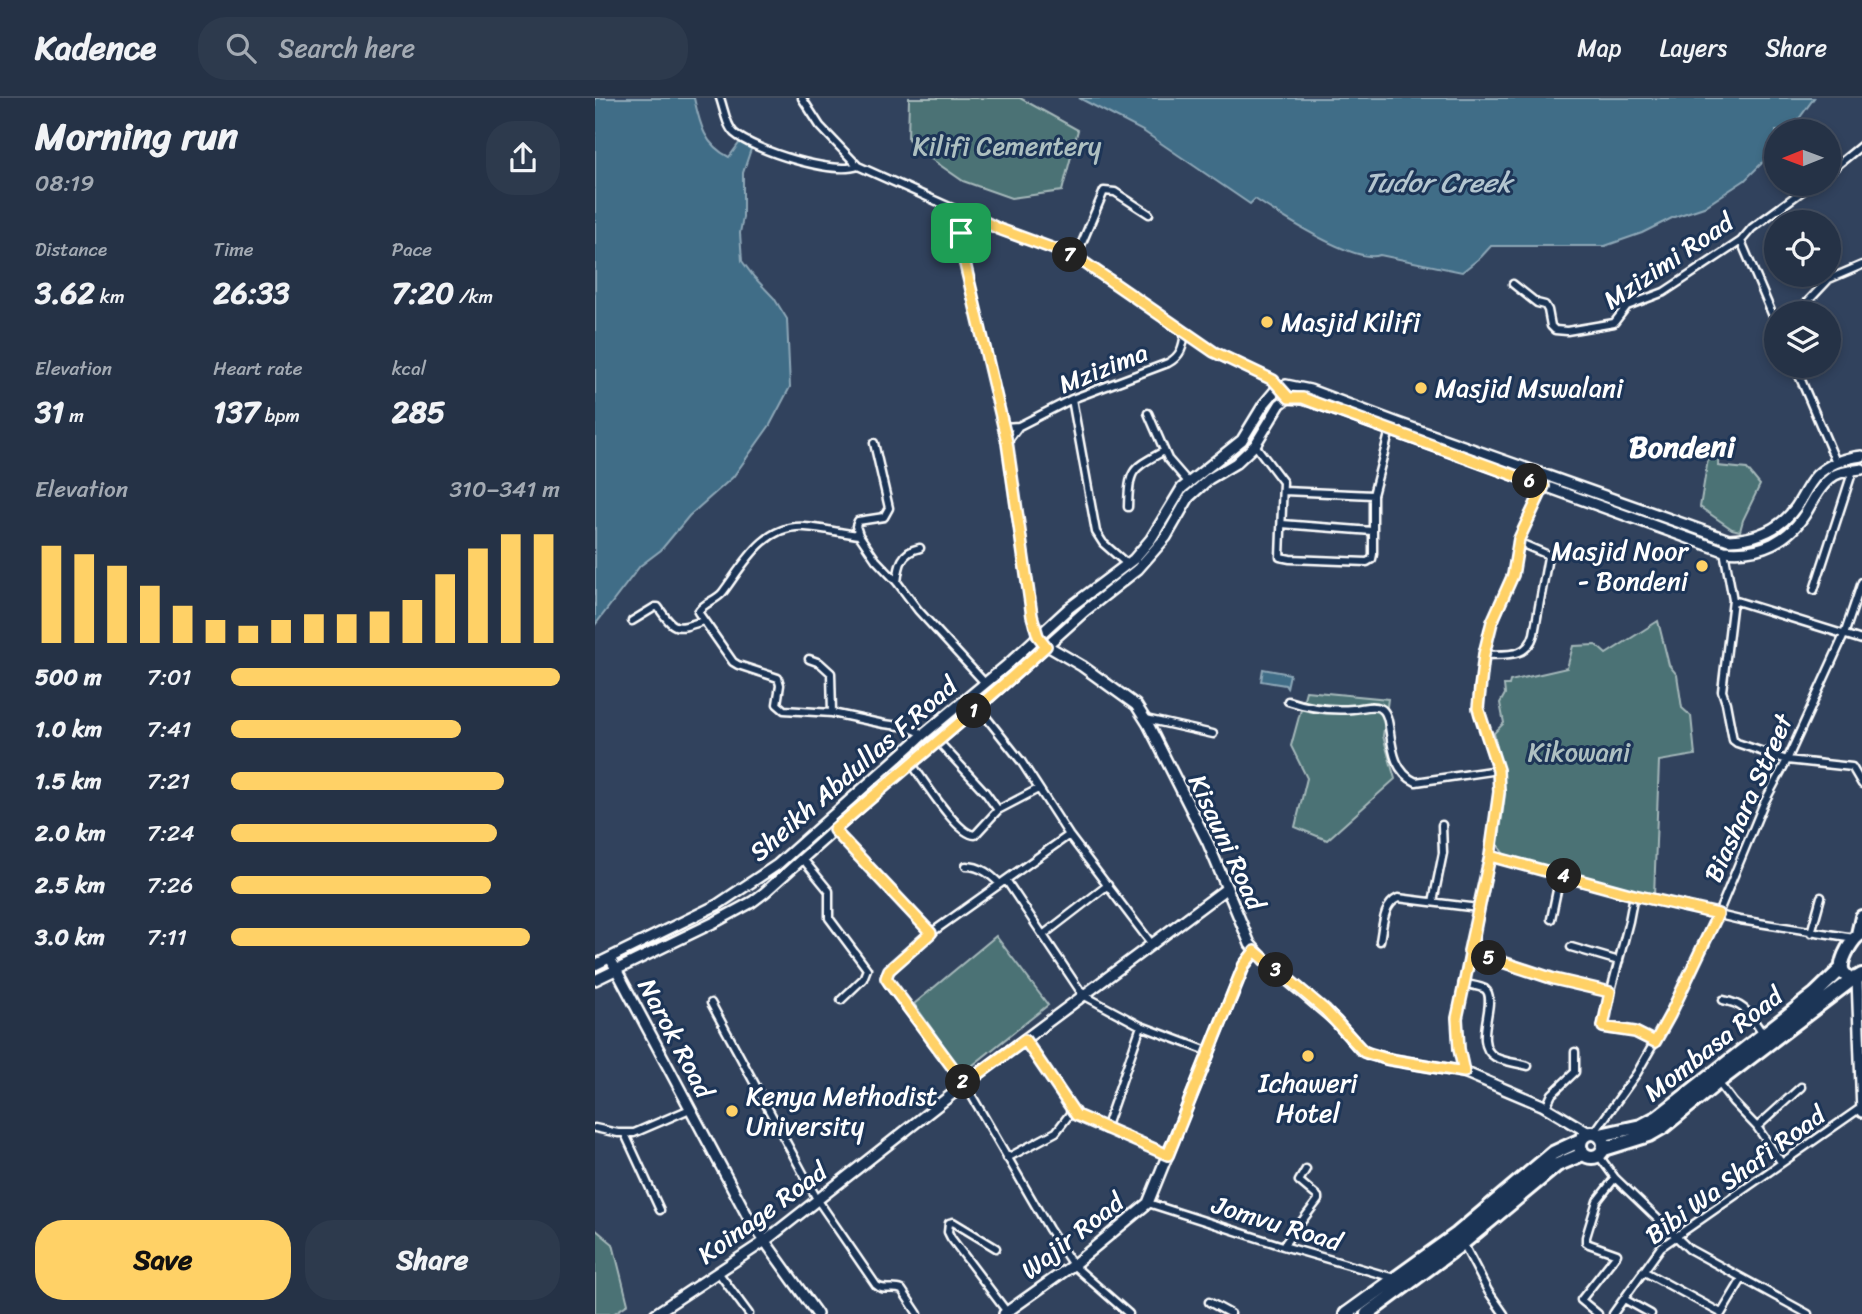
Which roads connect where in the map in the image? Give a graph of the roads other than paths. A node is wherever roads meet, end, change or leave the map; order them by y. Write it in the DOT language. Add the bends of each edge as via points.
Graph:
graph roads {
  1 [pos="720,98"];
  2 [pos="802,98"];
  3 [pos="1862,145"];
  4 [pos="1841,162"];
  5 [pos="858,166"];
  6 [pos="1796,196"];
  7 [pos="969,214"];
  8 [pos="1149,214"];
  9 [pos="1741,241"];
  10 [pos="1076,257"];
  11 [pos="1862,265"];
  12 [pos="1513,285"];
  13 [pos="1767,301"];
  14 [pos="1808,301"];
  15 [pos="1185,333"];
  16 [pos="1799,378"];
  17 [pos="1282,387"];
  18 [pos="1289,398"];
  19 [pos="1072,399"];
  20 [pos="1148,413"];
  21 [pos="1019,426"];
  22 [pos="1004,427"];
  23 [pos="1390,430"];
  24 [pos="1007,442"];
  25 [pos="874,443"];
  26 [pos="1255,444"];
  27 [pos="1164,451"];
  28 [pos="1862,456"];
  29 [pos="1836,462"];
  30 [pos="1511,469"];
  31 [pos="1857,470"];
  32 [pos="1188,482"];
  33 [pos="1544,486"];
  34 [pos="1284,491"];
  35 [pos="1576,491"];
  36 [pos="1373,495"];
  37 [pos="1128,507"];
  38 [pos="1282,524"];
  39 [pos="1372,531"];
  40 [pos="859,535"];
  41 [pos="1518,542"];
  42 [pos="920,548"];
  43 [pos="1724,551"];
  44 [pos="1127,564"];
  45 [pos="897,582"];
  46 [pos="1862,582"];
  47 [pos="1814,590"];
  48 [pos="1733,600"];
  49 [pos="632,621"];
  50 [pos="703,621"];
  51 [pos="1042,633"];
  52 [pos="1844,635"];
  53 [pos="1054,638"];
  54 [pos="1862,640"];
  55 [pos="1046,646"];
  56 [pos="1484,654"];
  57 [pos="1064,656"];
  58 [pos="809,659"];
  59 [pos="985,683"];
  60 [pos="1288,701"];
  61 [pos="978,707"];
  62 [pos="832,713"];
  63 [pos="1146,719"];
  64 [pos="924,734"];
  65 [pos="1213,734"];
  66 [pos="937,740"];
  67 [pos="1787,760"];
  68 [pos="911,763"];
  69 [pos="1498,770"];
  70 [pos="1862,784"];
  71 [pos="1038,789"];
  72 [pos="998,810"];
  73 [pos="1442,825"];
  74 [pos="834,830"];
  75 [pos="1069,835"];
  76 [pos="1490,856"];
  77 [pos="802,858"];
  78 [pos="966,866"];
  79 [pos="1560,876"];
  80 [pos="1003,882"];
  81 [pos="1108,885"];
  82 [pos="1227,888"];
  83 [pos="1634,895"];
  84 [pos="1821,897"];
  85 [pos="1433,902"];
  86 [pos="1478,908"];
  87 [pos="1718,914"];
  88 [pos="1862,916"];
  89 [pos="1551,919"];
  90 [pos="931,933"];
  91 [pos="1811,933"];
  92 [pos="1043,935"];
  93 [pos="1858,935"];
  94 [pos="1836,936"];
  95 [pos="1380,941"];
  96 [pos="1151,943"];
  97 [pos="1571,947"];
  98 [pos="1255,951"];
  99 [pos="1469,951"];
  100 [pos="1847,953"];
  101 [pos="610,958"];
  102 [pos="1619,961"];
  103 [pos="595,965"];
  104 [pos="1842,968"];
  105 [pos="617,970"];
  106 [pos="1857,977"];
  107 [pos="595,980"];
  108 [pos="1463,984"];
  109 [pos="1610,992"];
  110 [pos="1083,995"];
  111 [pos="841,1000"];
  112 [pos="1723,1000"];
  113 [pos="711,1003"];
  114 [pos="1142,1026"];
  115 [pos="1763,1034"];
  116 [pos="1025,1040"];
  117 [pos="1655,1042"];
  118 [pos="1210,1052"];
  119 [pos="1575,1052"];
  120 [pos="1528,1066"];
  121 [pos="1464,1072"];
  122 [pos="1718,1082"];
  123 [pos="965,1084"];
  124 [pos="1801,1087"];
  125 [pos="1862,1089"];
  126 [pos="1545,1107"];
  127 [pos="690,1110"];
  128 [pos="1862,1110"];
  129 [pos="1072,1111"];
  130 [pos="1757,1127"];
  131 [pos="595,1128"];
  132 [pos="1105,1129"];
  133 [pos="625,1134"];
  134 [pos="1591,1135"];
  135 [pos="1601,1152"];
  136 [pos="1583,1154"];
  137 [pos="1168,1155"];
  138 [pos="1007,1158"];
  139 [pos="1781,1162"];
  140 [pos="1306,1169"];
  141 [pos="1615,1178"];
  142 [pos="817,1199"];
  143 [pos="1148,1203"];
  144 [pos="660,1210"];
  145 [pos="1675,1237"];
  146 [pos="765,1241"];
  147 [pos="1463,1243"];
  148 [pos="1283,1246"];
  149 [pos="996,1248"];
  150 [pos="1073,1265"];
  151 [pos="718,1272"];
  152 [pos="1643,1272"];
  153 [pos="1395,1278"];
  154 [pos="1742,1279"];
  155 [pos="1624,1299"];
  156 [pos="1209,1302"];
  157 [pos="1005,1313"];
  158 [pos="655,1314"];
  159 [pos="749,1314"];
  160 [pos="817,1314"];
  161 [pos="918,1314"];
  162 [pos="1129,1314"];
  163 [pos="1231,1314"];
  164 [pos="1346,1314"];
  165 [pos="1367,1314"];
  166 [pos="1504,1314"];
  167 [pos="1598,1314"];
  168 [pos="1613,1314"];
  169 [pos="1651,1314"];
  170 [pos="1721,1314"];
  171 [pos="1808,1314"];
  1 -- 5 [label="street" via="732,131 768,153 845,169"];
  2 -- 5 [label="street" via="820,126"];
  3 -- 4 [label="street"];
  5 -- 7 [label="street"];
  6 -- 9 [label="street, Mzizimi Road"];
  7 -- 10 [label="street"];
  7 -- 22 [label="street" via="961,247"];
  8 -- 10 [label="street" via="1115,192 1104,191"];
  9 -- 12 [label="street, Mzizimi Road" via="1664,292 1627,306 1611,324 1555,330 1545,305"];
  9 -- 13 [label="street"];
  10 -- 15 [label="street"];
  11 -- 14 [label="street" via="1829,279"];
  15 -- 17 [label="street"];
  15 -- 19 [label="street, Mzizima" via="1176,359"];
  16 -- 29 [label="street"];
  17 -- 18 [label="street"];
  17 -- 30 [label="main road" via="1310,390"];
  17 -- 32 [label="main road, Sheikh Abdullas F.Road" via="1264,404 1242,440"];
  18 -- 23 [label="main road"];
  18 -- 26 [label="main road, Sheikh Abdullas F.Road" via="1276,408"];
  19 -- 21 [label="street, Mzizima"];
  19 -- 44 [label="street" via="1096,532"];
  20 -- 27 [label="street"];
  21 -- 22 [label="street"];
  21 -- 24 [label="street"];
  22 -- 24 [label="street"];
  23 -- 30 [label="main road"];
  23 -- 36 [label="street"];
  24 -- 51 [label="street" via="1032,616"];
  25 -- 40 [label="street" via="890,508 884,517 858,521"];
  26 -- 34 [label="street" via="1280,476"];
  26 -- 53 [label="main road, Sheikh Abdullas F.Road" via="1194,491 1154,554"];
  27 -- 32 [label="street"];
  27 -- 37 [label="street" via="1134,470"];
  28 -- 29 [label="main road"];
  29 -- 35 [label="main road" via="1815,478 1782,523 1740,540"];
  30 -- 33 [label="main road"];
  30 -- 35 [label="main road"];
  31 -- 43 [label="main road" via="1839,473 1822,486 1796,526 1780,540 1758,550"];
  31 -- 47 [label="street"];
  32 -- 44 [label="main road, Sheikh Abdullas F.Road" via="1151,539"];
  33 -- 35 [label="main road"];
  33 -- 41 [label="street"];
  34 -- 36 [label="street"];
  34 -- 38 [label="street"];
  35 -- 43 [label="main road"];
  36 -- 39 [label="street"];
  38 -- 39 [label="street"];
  38 -- 39 [label="street" via="1280,556 1290,559 1367,562 1373,554"];
  40 -- 45 [label="street"];
  40 -- 50 [label="street" via="795,527 768,537 738,569 721,596 700,608"];
  41 -- 56 [label="street" via="1513,575 1492,622"];
  41 -- 56 [label="street" via="1548,557 1532,640 1515,653"];
  42 -- 45 [label="street" via="904,556"];
  43 -- 48 [label="street"];
  44 -- 51 [label="main road, Sheikh Abdullas F.Road"];
  45 -- 59 [label="street"];
  46 -- 52 [label="street, Biashara Street"];
  48 -- 52 [label="street"];
  48 -- 67 [label="street" via="1721,691 1731,736 1737,743"];
  49 -- 50 [label="street" via="655,607 672,626"];
  50 -- 62 [label="street" via="733,662 778,678 780,708"];
  51 -- 53 [label="main road, Kisauni Road"];
  51 -- 55 [label="main road, Kisauni Road"];
  51 -- 59 [label="main road, Sheikh Abdullas F.Road"];
  52 -- 54 [label="street"];
  52 -- 67 [label="street, Biashara Street"];
  53 -- 55 [label="main road, Sheikh Abdullas F.Road"];
  53 -- 57 [label="main road, Kisauni Road"];
  55 -- 57 [label="main road, Kisauni Road"];
  55 -- 61 [label="main road, Sheikh Abdullas F.Road"];
  56 -- 69 [label="street" via="1478,708"];
  57 -- 63 [label="main road, Kisauni Road" via="1118,691"];
  58 -- 62 [label="street" via="831,673"];
  59 -- 64 [label="main road, Sheikh Abdullas F.Road"];
  60 -- 69 [label="street" via="1315,708 1372,706 1383,710 1389,718 1393,753 1406,776 1416,782"];
  61 -- 66 [label="main road, Sheikh Abdullas F.Road"];
  61 -- 71 [label="street"];
  62 -- 64 [label="street" via="908,726"];
  63 -- 65 [label="street"];
  63 -- 82 [label="main road, Kisauni Road"];
  64 -- 101 [label="main road, Sheikh Abdullas F.Road" via="749,885"];
  66 -- 68 [label="main road, Sheikh Abdullas F.Road"];
  66 -- 72 [label="street"];
  67 -- 70 [label="street" via="1852,767"];
  67 -- 87 [label="street, Biashara Street" via="1763,804"];
  68 -- 72 [label="street" via="970,836"];
  68 -- 74 [label="main road, Sheikh Abdullas F.Road"];
  69 -- 76 [label="street"];
  71 -- 72 [label="street"];
  71 -- 75 [label="street"];
  73 -- 85 [label="street" via="1443,853"];
  74 -- 77 [label="main road, Sheikh Abdullas F.Road"];
  74 -- 90 [label="street"];
  75 -- 80 [label="street"];
  75 -- 81 [label="street"];
  76 -- 79 [label="street"];
  76 -- 86 [label="street"];
  77 -- 105 [label="main road, Sheikh Abdullas F.Road" via="752,902"];
  77 -- 111 [label="street" via="829,891 829,918 867,969"];
  78 -- 80 [label="street"];
  79 -- 83 [label="street"];
  79 -- 89 [label="street"];
  80 -- 90 [label="street"];
  80 -- 92 [label="street"];
  81 -- 92 [label="street"];
  81 -- 96 [label="street"];
  82 -- 96 [label="main road, Koinage Road"];
  82 -- 98 [label="main road, Kisauni Road"];
  83 -- 87 [label="street"];
  83 -- 102 [label="street"];
  84 -- 91 [label="street"];
  85 -- 86 [label="street"];
  85 -- 95 [label="street" via="1391,901"];
  86 -- 99 [label="street"];
  87 -- 91 [label="street"];
  87 -- 117 [label="street, Biashara Street"];
  88 -- 93 [label="highway"];
  90 -- 123 [label="street" via="889,970 886,978"];
  91 -- 94 [label="street"];
  92 -- 110 [label="street"];
  93 -- 94 [label="street"];
  93 -- 100 [label="highway"];
  94 -- 100 [label="street"];
  96 -- 110 [label="main road, Koinage Road"];
  97 -- 102 [label="street"];
  98 -- 118 [label="main road, Wajir Road" via="1244,965"];
  98 -- 121 [label="main road, Kisauni Road" via="1325,1010 1364,1052"];
  99 -- 108 [label="street"];
  99 -- 109 [label="street"];
  100 -- 104 [label="highway"];
  101 -- 103 [label="main road, Sheikh Abdullas F.Road"];
  101 -- 105 [label="main road, Narok Road"];
  102 -- 109 [label="street"];
  104 -- 106 [label="highway" via="1844,974"];
  104 -- 115 [label="highway, Mombasa Road"];
  105 -- 107 [label="main road, Sheikh Abdullas F.Road"];
  105 -- 127 [label="main road, Narok Road"];
  106 -- 122 [label="highway"];
  106 -- 125 [label="main road"];
  108 -- 120 [label="street" via="1488,993 1485,1032 1494,1056"];
  108 -- 121 [label="street" via="1457,1018"];
  109 -- 117 [label="street" via="1603,1027 1635,1032"];
  110 -- 114 [label="street"];
  110 -- 116 [label="main road, Koinage Road"];
  112 -- 115 [label="street" via="1744,1007"];
  113 -- 142 [label="street"];
  114 -- 118 [label="street"];
  114 -- 132 [label="street"];
  115 -- 134 [label="highway, Mombasa Road" via="1658,1117 1641,1126"];
  116 -- 123 [label="main road, Koinage Road"];
  116 -- 129 [label="street"];
  117 -- 134 [label="street, Biashara Street"];
  118 -- 137 [label="main road, Wajir Road"];
  119 -- 126 [label="street" via="1576,1072"];
  121 -- 126 [label="main road, Kisauni Road"];
  122 -- 130 [label="street"];
  122 -- 135 [label="highway" via="1657,1131"];
  123 -- 138 [label="street"];
  123 -- 142 [label="main road, Koinage Road"];
  124 -- 130 [label="street"];
  125 -- 128 [label="main road"];
  126 -- 134 [label="main road, Kisauni Road"];
  127 -- 133 [label="street"];
  127 -- 146 [label="main road, Narok Road"];
  128 -- 139 [label="street, Bibi Wa Shafi Road"];
  129 -- 132 [label="street"];
  129 -- 138 [label="street" via="1056,1132"];
  130 -- 139 [label="street"];
  131 -- 133 [label="street"];
  132 -- 137 [label="street"];
  133 -- 144 [label="street"];
  134 -- 135 [label="highway" via="1604,1142"];
  134 -- 136 [label="highway" via="1580,1147"];
  134 -- 153 [label="highway, Mombasa Road" via="1553,1153 1457,1234"];
  135 -- 136 [label="highway" via="1591,1157"];
  135 -- 141 [label="street"];
  136 -- 147 [label="highway" via="1557,1165"];
  137 -- 143 [label="main road, Wajir Road"];
  138 -- 150 [label="street"];
  139 -- 145 [label="street, Bibi Wa Shafi Road"];
  140 -- 148 [label="street" via="1299,1181 1318,1200"];
  141 -- 145 [label="street"];
  141 -- 167 [label="street" via="1597,1201 1586,1237 1592,1246 1617,1254 1581,1300"];
  142 -- 146 [label="main road, Koinage Road"];
  142 -- 161 [label="street" via="876,1285 902,1290"];
  143 -- 148 [label="street, Jomvu Road"];
  143 -- 150 [label="main road, Wajir Road"];
  145 -- 152 [label="street, Bibi Wa Shafi Road" via="1658,1250"];
  145 -- 154 [label="street"];
  146 -- 151 [label="main road, Koinage Road"];
  146 -- 160 [label="main road, Narok Road"];
  147 -- 165 [label="highway"];
  147 -- 166 [label="street"];
  148 -- 153 [label="street, Jomvu Road"];
  149 -- 157 [label="street" via="949,1223 951,1238"];
  150 -- 157 [label="main road, Wajir Road"];
  150 -- 162 [label="street"];
  151 -- 158 [label="main road, Koinage Road"];
  151 -- 159 [label="street"];
  152 -- 155 [label="street, Bibi Wa Shafi Road"];
  152 -- 170 [label="street"];
  153 -- 164 [label="highway, Mombasa Road"];
  154 -- 170 [label="street"];
  154 -- 171 [label="street"];
  155 -- 168 [label="street, Bibi Wa Shafi Road"];
  155 -- 169 [label="street"];
  156 -- 163 [label="street"];
}
